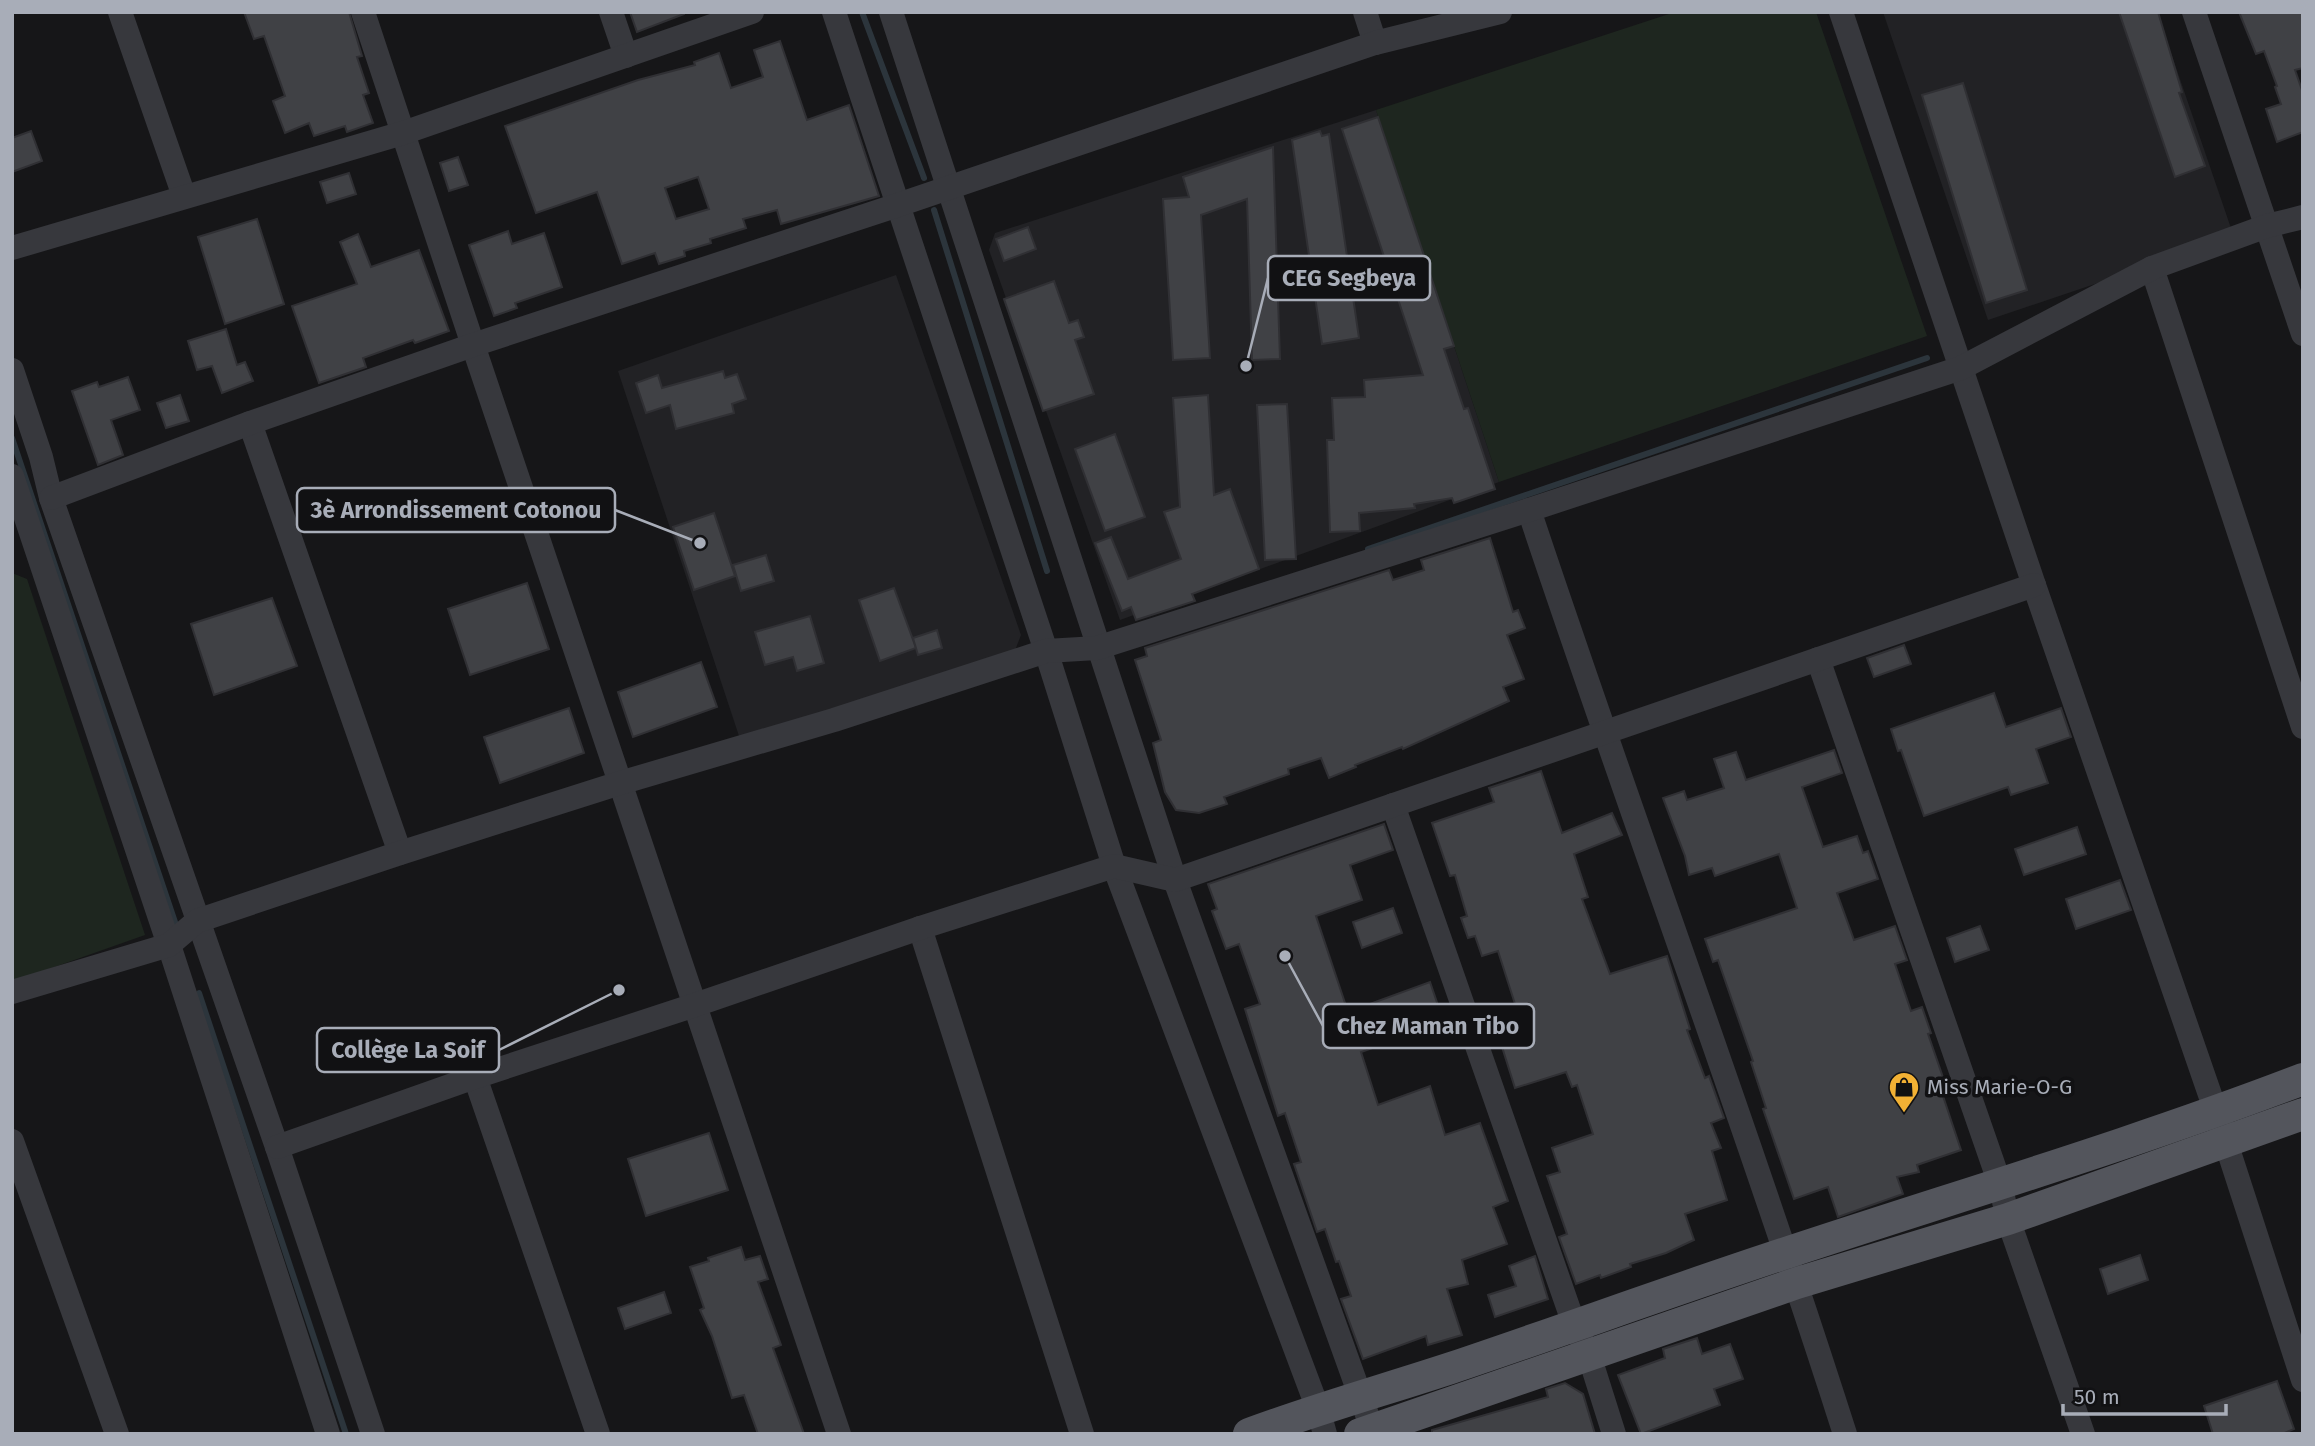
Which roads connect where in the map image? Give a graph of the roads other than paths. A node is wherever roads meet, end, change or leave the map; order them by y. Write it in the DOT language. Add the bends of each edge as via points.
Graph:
graph roads {
  1 [pos="120,12"];
  2 [pos="363,12"];
  3 [pos="611,12"];
  4 [pos="752,12"];
  5 [pos="834,12"];
  6 [pos="891,12"];
  7 [pos="1365,12"];
  8 [pos="1500,12"];
  9 [pos="1841,12"];
  10 [pos="2194,12"];
  11 [pos="1375,43"];
  12 [pos="626,56"];
  13 [pos="403,133"];
  14 [pos="947,187"];
  15 [pos="184,196"];
  16 [pos="898,205"];
  17 [pos="2303,217"];
  18 [pos="2267,226"];
  19 [pos="12,248"];
  20 [pos="2152,268"];
  21 [pos="2303,334"];
  22 [pos="473,345"];
  23 [pos="1961,368"];
  24 [pos="12,370"];
  25 [pos="250,424"];
  26 [pos="12,476"];
  27 [pos="51,498"];
  28 [pos="16,502"];
  29 [pos="1530,510"];
  30 [pos="2034,585"];
  31 [pos="1097,648"];
  32 [pos="1046,651"];
  33 [pos="1818,659"];
  34 [pos="2303,727"];
  35 [pos="1604,733"];
  36 [pos="620,783"];
  37 [pos="1393,805"];
  38 [pos="400,853"];
  39 [pos="1114,866"];
  40 [pos="1175,880"];
  41 [pos="197,920"];
  42 [pos="920,928"];
  43 [pos="169,946"];
  44 [pos="12,992"];
  45 [pos="695,1005"];
  46 [pos="475,1077"];
  47 [pos="2303,1079"];
  48 [pos="2216,1112"];
  49 [pos="2303,1114"];
  50 [pos="12,1141"];
  51 [pos="2224,1143"];
  52 [pos="277,1147"];
  53 [pos="2000,1184"];
  54 [pos="2008,1219"];
  55 [pos="1787,1253"];
  56 [pos="1797,1283"];
  57 [pos="1575,1327"];
  58 [pos="1589,1355"];
  59 [pos="2303,1380"];
  60 [pos="1362,1398"];
  61 [pos="1321,1421"];
  62 [pos="1369,1432"];
  63 [pos="117,1434"];
  64 [pos="328,1434"];
  65 [pos="373,1434"];
  66 [pos="598,1434"];
  67 [pos="839,1434"];
  68 [pos="1082,1434"];
  69 [pos="1250,1434"];
  70 [pos="1614,1434"];
  71 [pos="1845,1434"];
  72 [pos="2083,1434"];
  1 -- 15 [label="street"];
  2 -- 13 [label="street"];
  3 -- 12 [label="street"];
  4 -- 12 [label="street"];
  5 -- 16 [label="street"];
  6 -- 14 [label="street"];
  7 -- 11 [label="street"];
  8 -- 11 [label="street"];
  9 -- 23 [label="street"];
  10 -- 18 [label="street"];
  11 -- 14 [label="street"];
  12 -- 13 [label="street"];
  13 -- 15 [label="street"];
  13 -- 22 [label="street"];
  14 -- 16 [label="street"];
  14 -- 31 [label="street"];
  15 -- 19 [label="street"];
  16 -- 22 [label="street"];
  16 -- 32 [label="street"];
  17 -- 18 [label="street"];
  18 -- 20 [label="street"];
  18 -- 21 [label="street"];
  20 -- 23 [label="street"];
  20 -- 34 [label="street"];
  22 -- 25 [label="street"];
  22 -- 36 [label="street"];
  23 -- 29 [label="street"];
  23 -- 30 [label="street"];
  24 -- 27 [label="street"];
  25 -- 27 [label="street"];
  25 -- 38 [label="street"];
  26 -- 28 [label="street"];
  27 -- 41 [label="street"];
  28 -- 43 [label="street"];
  29 -- 31 [label="street"];
  29 -- 35 [label="street"];
  30 -- 33 [label="street"];
  30 -- 48 [label="street"];
  31 -- 32 [label="street"];
  31 -- 40 [label="street"];
  32 -- 36 [label="street"];
  32 -- 39 [label="street"];
  33 -- 35 [label="street"];
  33 -- 53 [label="street"];
  35 -- 37 [label="street"];
  35 -- 55 [label="street"];
  36 -- 38 [label="street"];
  36 -- 45 [label="street"];
  37 -- 40 [label="street"];
  37 -- 57 [label="street"];
  38 -- 41 [label="street"];
  39 -- 40 [label="street"];
  39 -- 42 [label="street"];
  39 -- 61 [label="street"];
  40 -- 60 [label="street"];
  41 -- 43 [label="street"];
  41 -- 52 [label="street"];
  42 -- 45 [label="street"];
  42 -- 68 [label="street"];
  43 -- 44 [label="street"];
  43 -- 64 [label="street"];
  45 -- 46 [label="street"];
  45 -- 67 [label="street"];
  46 -- 52 [label="street"];
  46 -- 66 [label="street"];
  47 -- 48 [label="main road"];
  48 -- 51 [label="street"];
  48 -- 53 [label="main road"];
  49 -- 51 [label="main road"];
  50 -- 63 [label="street"];
  51 -- 54 [label="main road"];
  51 -- 59 [label="street"];
  52 -- 65 [label="street"];
  53 -- 54 [label="street"];
  53 -- 55 [label="main road"];
  54 -- 56 [label="main road"];
  54 -- 72 [label="street"];
  55 -- 56 [label="street"];
  55 -- 57 [label="main road"];
  56 -- 58 [label="main road"];
  56 -- 71 [label="street"];
  57 -- 58 [label="street"];
  57 -- 60 [label="main road"];
  58 -- 62 [label="main road"];
  58 -- 70 [label="street"];
  60 -- 61 [label="main road"];
  60 -- 62 [label="street"];
  61 -- 69 [label="main road"];
}
